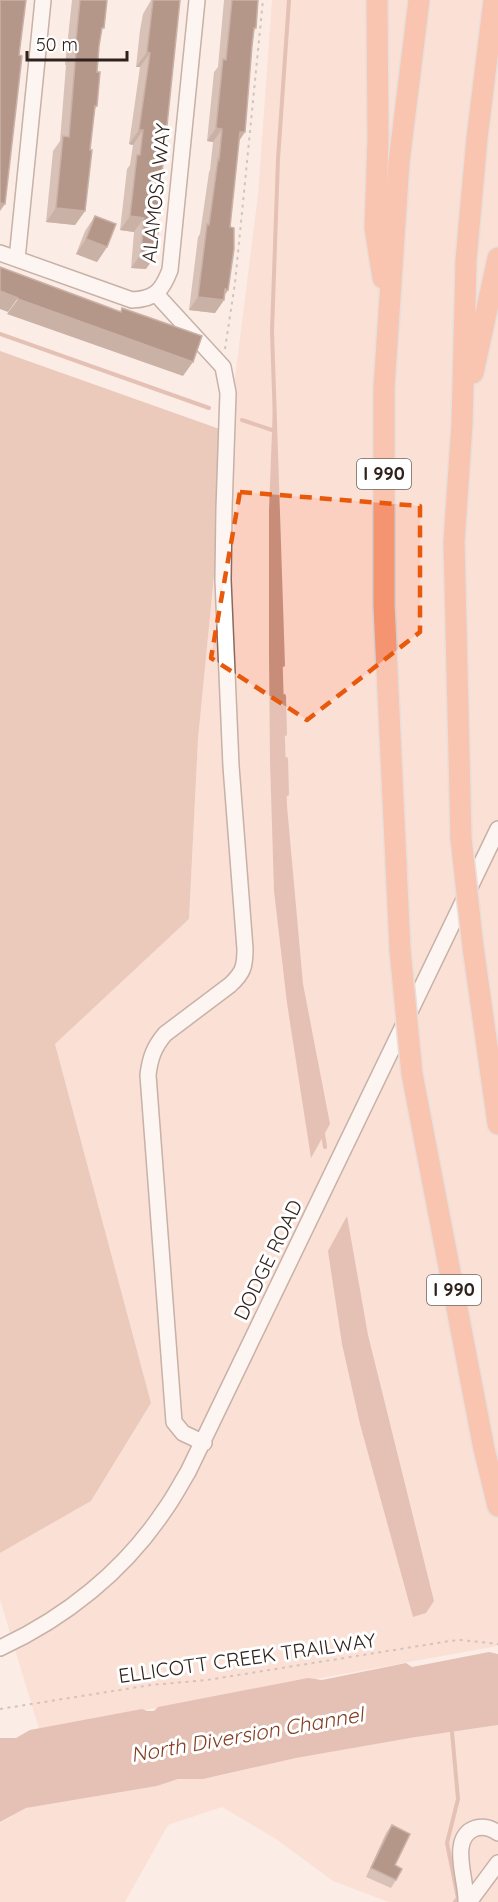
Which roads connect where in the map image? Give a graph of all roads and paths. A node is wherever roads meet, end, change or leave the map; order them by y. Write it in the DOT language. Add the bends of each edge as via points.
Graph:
graph roads {
  1 [pos="43,0"];
  2 [pos="197,0"];
  3 [pos="263,0"];
  4 [pos="377,0"];
  5 [pos="419,0"];
  6 [pos="494,0"];
  7 [pos="0,253"];
  8 [pos="498,258"];
  9 [pos="17,259"];
  10 [pos="156,294"];
  11 [pos="389,313"];
  12 [pos="222,367"];
  13 [pos="462,424"];
  14 [pos="498,830"];
  15 [pos="498,1124"];
  16 [pos="204,1443"];
  17 [pos="498,1506"];
  18 [pos="498,1644"];
  19 [pos="0,1648"];
  20 [pos="0,1709"];
  21 [pos="498,1833"];
  22 [pos="498,1863"];
  23 [pos="468,1902"];
  1 -- 9 [label="street"];
  2 -- 10 [label="street, ALAMOSA WAY" via="170,270"];
  3 -- 12 [label="path" via="235,283"];
  4 -- 11 [label="highway" via="375,228"];
  5 -- 11 [label="highway, I 990" via="399,162"];
  6 -- 13 [label="highway" via="466,260"];
  7 -- 9 [label="street"];
  8 -- 13 [label="highway"];
  9 -- 10 [label="street" via="132,300"];
  10 -- 12 [label="street"];
  11 -- 17 [label="highway, I 990, bridge" via="384,388 384,605 400,950 412,1074"];
  12 -- 16 [label="street" via="228,393 223,580 245,965 230,986 165,1034 150,1058 148,1075 174,1422 183,1433"];
  13 -- 15 [label="highway, bridge" via="454,542 461,839"];
  14 -- 16 [label="street, DODGE ROAD"];
  16 -- 19 [label="street, DODGE ROAD" via="165,1511 126,1558 61,1615"];
  18 -- 20 [label="path, ELLICOTT CREEK TRAILWAY" via="450,1641"];
  21 -- 23 [label="street" via="480,1827 465,1834 462,1840 460,1856"];
  22 -- 23 [label="street"];
}
